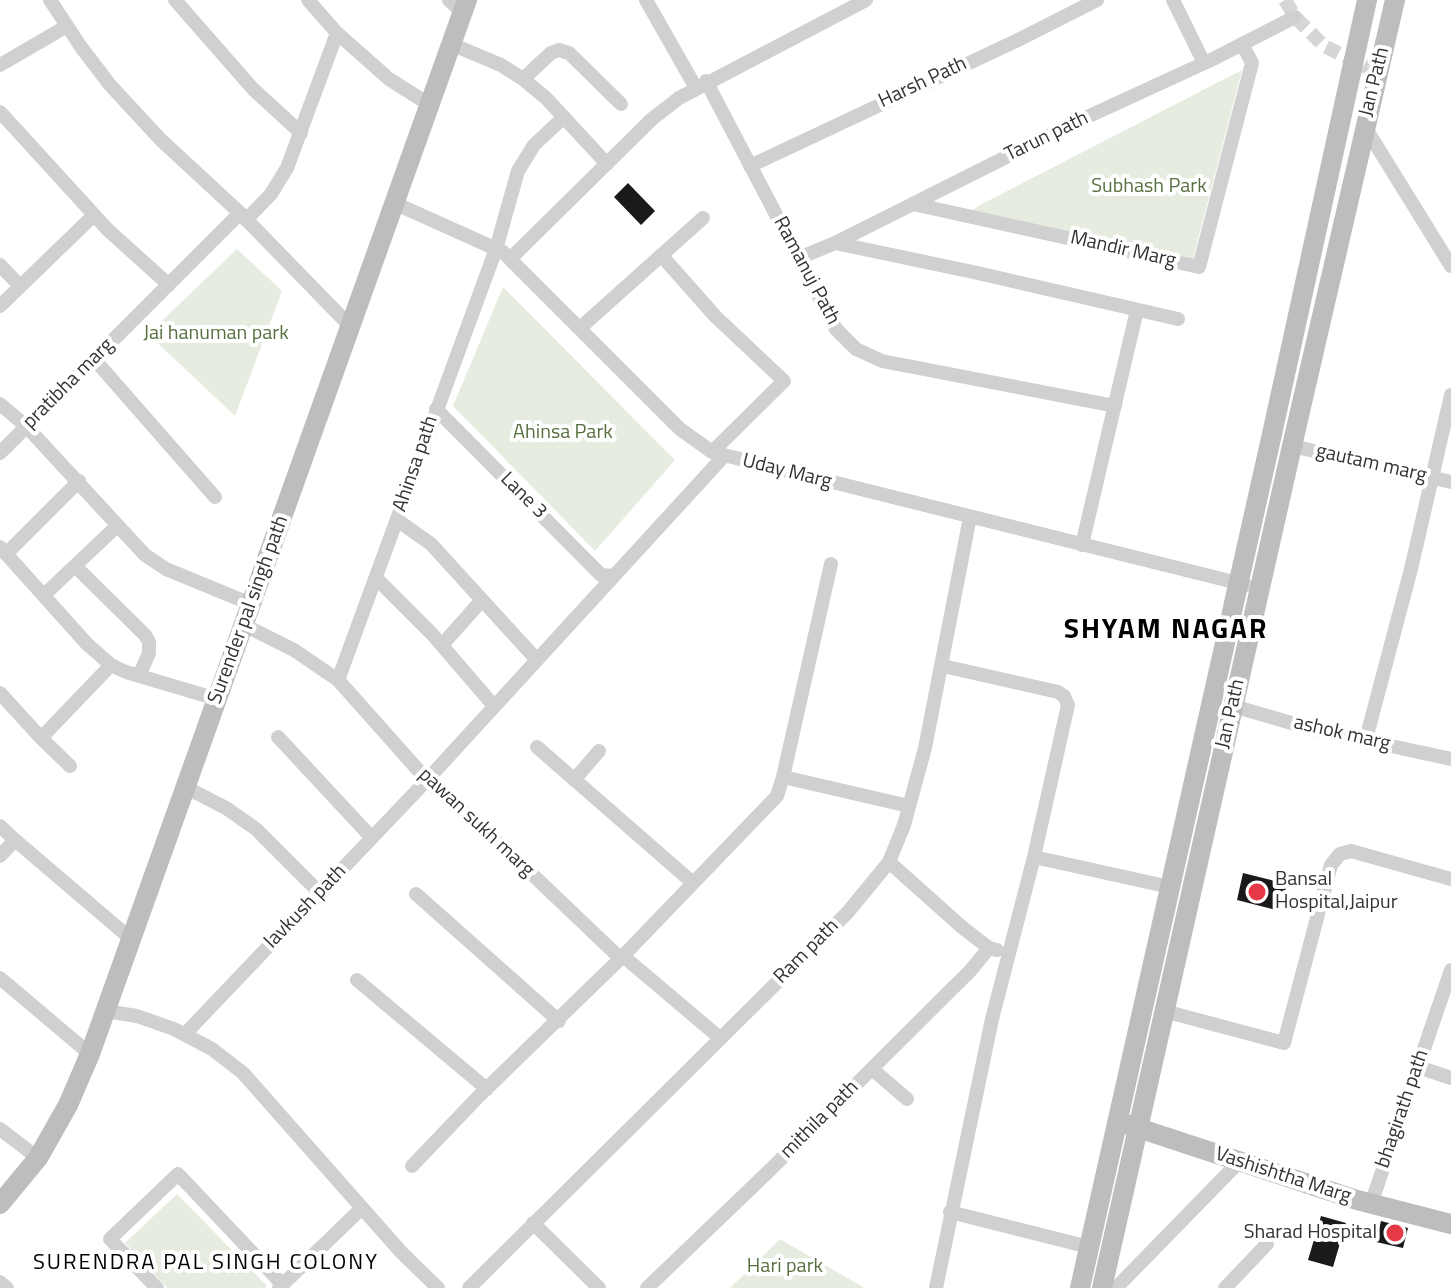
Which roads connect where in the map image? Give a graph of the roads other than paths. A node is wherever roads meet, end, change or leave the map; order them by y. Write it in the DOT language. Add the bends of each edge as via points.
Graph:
graph roads {
  1 [pos="50,0"];
  2 [pos="175,0"];
  3 [pos="308,0"];
  4 [pos="646,0"];
  5 [pos="866,0"];
  6 [pos="1097,0"];
  7 [pos="1173,0"];
  8 [pos="1367,0"];
  9 [pos="1395,0"];
  10 [pos="459,4"];
  11 [pos="1295,17"];
  12 [pos="67,26"];
  13 [pos="337,33"];
  14 [pos="451,44"];
  15 [pos="1242,44"];
  16 [pos="1204,63"];
  17 [pos="0,65"];
  18 [pos="523,79"];
  19 [pos="701,84"];
  20 [pos="621,104"];
  21 [pos="430,105"];
  22 [pos="0,112"];
  23 [pos="564,117"];
  24 [pos="1365,127"];
  25 [pos="301,133"];
  26 [pos="607,164"];
  27 [pos="750,166"];
  28 [pos="394,203"];
  29 [pos="913,204"];
  30 [pos="94,215"];
  31 [pos="243,216"];
  32 [pos="703,218"];
  33 [pos="835,243"];
  34 [pos="496,249"];
  35 [pos="661,255"];
  36 [pos="799,258"];
  37 [pos="510,259"];
  38 [pos="0,265"];
  39 [pos="1451,266"];
  40 [pos="169,285"];
  41 [pos="20,286"];
  42 [pos="0,306"];
  43 [pos="1137,310"];
  44 [pos="1178,319"];
  45 [pos="350,326"];
  46 [pos="580,328"];
  47 [pos="94,359"];
  48 [pos="1451,395"];
  49 [pos="0,404"];
  50 [pos="1115,406"];
  51 [pos="436,409"];
  52 [pos="26,426"];
  53 [pos="1292,446"];
  54 [pos="0,453"];
  55 [pos="718,454"];
  56 [pos="1433,478"];
  57 [pos="79,481"];
  58 [pos="1451,482"];
  59 [pos="215,497"];
  60 [pos="970,517"];
  61 [pos="397,520"];
  62 [pos="117,526"];
  63 [pos="1082,545"];
  64 [pos="3,551"];
  65 [pos="831,564"];
  66 [pos="75,566"];
  67 [pos="613,576"];
  68 [pos="376,578"];
  69 [pos="1239,584"];
  70 [pos="1259,588"];
  71 [pos="44,595"];
  72 [pos="482,600"];
  73 [pos="251,604"];
  74 [pos="244,625"];
  75 [pos="442,645"];
  76 [pos="537,660"];
  77 [pos="111,665"];
  78 [pos="943,666"];
  79 [pos="139,676"];
  80 [pos="338,680"];
  81 [pos="0,693"];
  82 [pos="217,699"];
  83 [pos="494,706"];
  84 [pos="1233,706"];
  85 [pos="278,737"];
  86 [pos="41,738"];
  87 [pos="1366,739"];
  88 [pos="537,747"];
  89 [pos="599,751"];
  90 [pos="1451,759"];
  91 [pos="70,766"];
  92 [pos="783,777"];
  93 [pos="427,780"];
  94 [pos="574,780"];
  95 [pos="185,787"];
  96 [pos="909,806"];
  97 [pos="0,826"];
  98 [pos="372,838"];
  99 [pos="15,840"];
  100 [pos="0,856"];
  101 [pos="1034,857"];
  102 [pos="889,862"];
  103 [pos="1451,879"];
  104 [pos="693,883"];
  105 [pos="1170,887"];
  106 [pos="320,893"];
  107 [pos="416,894"];
  108 [pos="131,939"];
  109 [pos="989,948"];
  110 [pos="1009,952"];
  111 [pos="622,957"];
  112 [pos="1451,970"];
  113 [pos="0,978"];
  114 [pos="357,980"];
  115 [pos="105,1011"];
  116 [pos="1164,1011"];
  117 [pos="559,1021"];
  118 [pos="185,1034"];
  119 [pos="720,1038"];
  120 [pos="90,1054"];
  121 [pos="1418,1067"];
  122 [pos="872,1069"];
  123 [pos="1451,1078"];
  124 [pos="487,1089"];
  125 [pos="907,1099"];
  126 [pos="1117,1121"];
  127 [pos="1137,1128"];
  128 [pos="0,1129"];
  129 [pos="38,1158"];
  130 [pos="1239,1162"];
  131 [pos="412,1166"];
  132 [pos="0,1204"];
  133 [pos="1371,1204"];
  134 [pos="362,1208"];
  135 [pos="950,1212"];
  136 [pos="533,1223"];
  137 [pos="1451,1224"];
  138 [pos="1267,1244"];
  139 [pos="1089,1247"];
  140 [pos="0,1282"];
  141 [pos="280,1286"];
  142 [pos="7,1288"];
  143 [pos="157,1288"];
  144 [pos="438,1288"];
  145 [pos="469,1288"];
  146 [pos="599,1288"];
  147 [pos="647,1288"];
  148 [pos="936,1288"];
  149 [pos="1080,1288"];
  150 [pos="1102,1288"];
  151 [pos="1116,1288"];
  152 [pos="1225,1288"];
  1 -- 12 [label="street"];
  2 -- 25 [label="street" via="253,89"];
  3 -- 13 [label="street"];
  4 -- 19 [label="street, Ramanuj Path"];
  5 -- 19 [label="street"];
  6 -- 27 [label="street, Harsh Path"];
  7 -- 16 [label="street"];
  8 -- 69 [label="street, Jan Path"];
  9 -- 24 [label="street, Jan Path"];
  10 -- 14 [label="street, Surender pal singh path"];
  11 -- 15 [label="street, Tarun path"];
  12 -- 17 [label="street"];
  12 -- 31 [label="street" via="110,85"];
  13 -- 21 [label="street" via="389,79"];
  13 -- 25 [label="street, pratibha marg"];
  14 -- 18 [label="street"];
  14 -- 21 [label="street, Surender pal singh path"];
  15 -- 16 [label="street, Tarun path"];
  15 -- 29 [label="street, Mandir Marg" via="1252,63 1199,267"];
  16 -- 29 [label="street, Tarun path"];
  18 -- 20 [label="street" via="559,50 569,53"];
  18 -- 23 [label="street"];
  19 -- 26 [label="street" via="652,119"];
  19 -- 27 [label="street, Ramanuj Path"];
  21 -- 28 [label="street, Surender pal singh path"];
  22 -- 30 [label="street"];
  23 -- 26 [label="street"];
  23 -- 34 [label="street, Ahinsa path" via="534,145 518,171"];
  24 -- 39 [label="street"];
  24 -- 53 [label="street, Jan Path"];
  25 -- 31 [label="street, pratibha marg" via="271,194"];
  26 -- 37 [label="street"];
  27 -- 36 [label="street, Ramanuj Path"];
  28 -- 34 [label="street, Uday Marg"];
  28 -- 45 [label="street, Surender pal singh path"];
  29 -- 33 [label="street, Tarun path"];
  30 -- 40 [label="street"];
  30 -- 41 [label="street"];
  31 -- 40 [label="street, pratibha marg"];
  31 -- 45 [label="street"];
  32 -- 35 [label="street"];
  33 -- 36 [label="street, Tarun path"];
  33 -- 43 [label="street"];
  34 -- 37 [label="street, Uday Marg"];
  34 -- 51 [label="street, Ahinsa path"];
  35 -- 46 [label="street"];
  35 -- 55 [label="street, lavkush path" via="784,381"];
  36 -- 50 [label="street, Ramanuj Path" via="836,329 856,349 882,361"];
  37 -- 46 [label="street, Uday Marg"];
  38 -- 41 [label="street"];
  40 -- 47 [label="street, pratibha marg"];
  41 -- 42 [label="street"];
  43 -- 44 [label="street"];
  43 -- 50 [label="street"];
  45 -- 73 [label="street, Surender pal singh path"];
  46 -- 55 [label="street, Uday Marg" via="680,429"];
  47 -- 52 [label="street, pratibha marg"];
  47 -- 59 [label="street"];
  48 -- 56 [label="street"];
  49 -- 52 [label="street"];
  50 -- 63 [label="street"];
  51 -- 61 [label="street, Ahinsa path"];
  51 -- 67 [label="street, Lane 3" via="601,575"];
  52 -- 54 [label="street, pratibha marg"];
  52 -- 57 [label="street"];
  53 -- 56 [label="street, gautam marg"];
  53 -- 70 [label="street, Jan Path"];
  55 -- 60 [label="street, Uday Marg"];
  55 -- 67 [label="street, lavkush path"];
  56 -- 58 [label="street, gautam marg"];
  56 -- 87 [label="street"];
  57 -- 62 [label="street"];
  57 -- 64 [label="street"];
  60 -- 63 [label="street, Uday Marg"];
  60 -- 78 [label="street, Ram path"];
  61 -- 68 [label="street, Ahinsa path"];
  61 -- 72 [label="street" via="431,544"];
  62 -- 66 [label="street"];
  62 -- 73 [label="street" via="166,569"];
  63 -- 69 [label="street, Uday Marg"];
  64 -- 71 [label="street"];
  65 -- 92 [label="street"];
  66 -- 71 [label="street"];
  66 -- 79 [label="street" via="145,635 149,653"];
  67 -- 76 [label="street, lavkush path"];
  68 -- 75 [label="street"];
  68 -- 80 [label="street, Ahinsa path"];
  69 -- 70 [label="street, Uday Marg"];
  69 -- 105 [label="street, Jan Path"];
  70 -- 84 [label="street, Jan Path"];
  71 -- 77 [label="street"];
  72 -- 75 [label="street"];
  72 -- 76 [label="street"];
  73 -- 74 [label="street, Surender pal singh path"];
  74 -- 80 [label="street, pawan sukh marg"];
  74 -- 82 [label="street, Surender pal singh path"];
  75 -- 83 [label="street"];
  76 -- 83 [label="street, lavkush path"];
  77 -- 79 [label="street"];
  77 -- 86 [label="street"];
  78 -- 96 [label="street, Ram path"];
  78 -- 101 [label="street" via="1064,696 1068,705"];
  79 -- 82 [label="street"];
  80 -- 93 [label="street, pawan sukh marg"];
  81 -- 86 [label="street"];
  82 -- 95 [label="street, Surender pal singh path"];
  83 -- 93 [label="street, lavkush path"];
  84 -- 87 [label="street, ashok marg"];
  84 -- 116 [label="street, Jan Path"];
  85 -- 98 [label="street"];
  86 -- 91 [label="street"];
  87 -- 90 [label="street, ashok marg"];
  88 -- 94 [label="street"];
  89 -- 94 [label="street"];
  92 -- 96 [label="street"];
  92 -- 104 [label="street" via="777,796"];
  93 -- 98 [label="street, lavkush path"];
  93 -- 111 [label="street, pawan sukh marg"];
  94 -- 104 [label="street"];
  95 -- 106 [label="street" via="256,829"];
  95 -- 108 [label="street, Surender pal singh path"];
  96 -- 102 [label="street, Ram path"];
  97 -- 99 [label="street"];
  98 -- 106 [label="street, lavkush path"];
  99 -- 100 [label="street"];
  99 -- 108 [label="street"];
  101 -- 105 [label="street"];
  101 -- 110 [label="street"];
  102 -- 109 [label="street"];
  102 -- 119 [label="street, Ram path" via="848,912"];
  103 -- 116 [label="street" via="1351,851 1340,854 1331,865 1290,1045"];
  104 -- 111 [label="street"];
  105 -- 126 [label="street, Jan Path"];
  106 -- 118 [label="street, lavkush path"];
  107 -- 117 [label="street"];
  108 -- 115 [label="street, Surender pal singh path"];
  109 -- 110 [label="street"];
  109 -- 122 [label="street, mithila path"];
  110 -- 135 [label="street"];
  111 -- 117 [label="street"];
  111 -- 119 [label="street, pawan sukh marg"];
  112 -- 121 [label="street, bhagirath path"];
  113 -- 120 [label="street"];
  114 -- 124 [label="street"];
  115 -- 118 [label="street" via="137,1016"];
  115 -- 120 [label="street, Surender pal singh path"];
  116 -- 127 [label="street, Jan Path"];
  117 -- 124 [label="street"];
  118 -- 134 [label="street" via="243,1073"];
  119 -- 136 [label="street, Ram path"];
  120 -- 129 [label="street, Surender pal singh path"];
  121 -- 123 [label="street"];
  121 -- 133 [label="street, bhagirath path"];
  122 -- 125 [label="street"];
  122 -- 147 [label="street, mithila path"];
  124 -- 131 [label="street"];
  126 -- 127 [label="street, Vashishtha Marg"];
  126 -- 139 [label="street, Jan Path"];
  127 -- 130 [label="street, Vashishtha Marg"];
  127 -- 150 [label="street, Jan Path"];
  128 -- 129 [label="street"];
  129 -- 132 [label="street, Surender pal singh path"];
  130 -- 133 [label="street, Vashishtha Marg"];
  130 -- 151 [label="street"];
  133 -- 137 [label="street, Vashishtha Marg"];
  134 -- 141 [label="street"];
  134 -- 144 [label="street"];
  135 -- 139 [label="street"];
  135 -- 148 [label="street"];
  136 -- 145 [label="street, Ram path"];
  136 -- 146 [label="street"];
  138 -- 152 [label="street"];
  139 -- 149 [label="street, Jan Path"];
  140 -- 142 [label="street"];
  141 -- 143 [label="street" via="178,1174 110,1239"];
}
